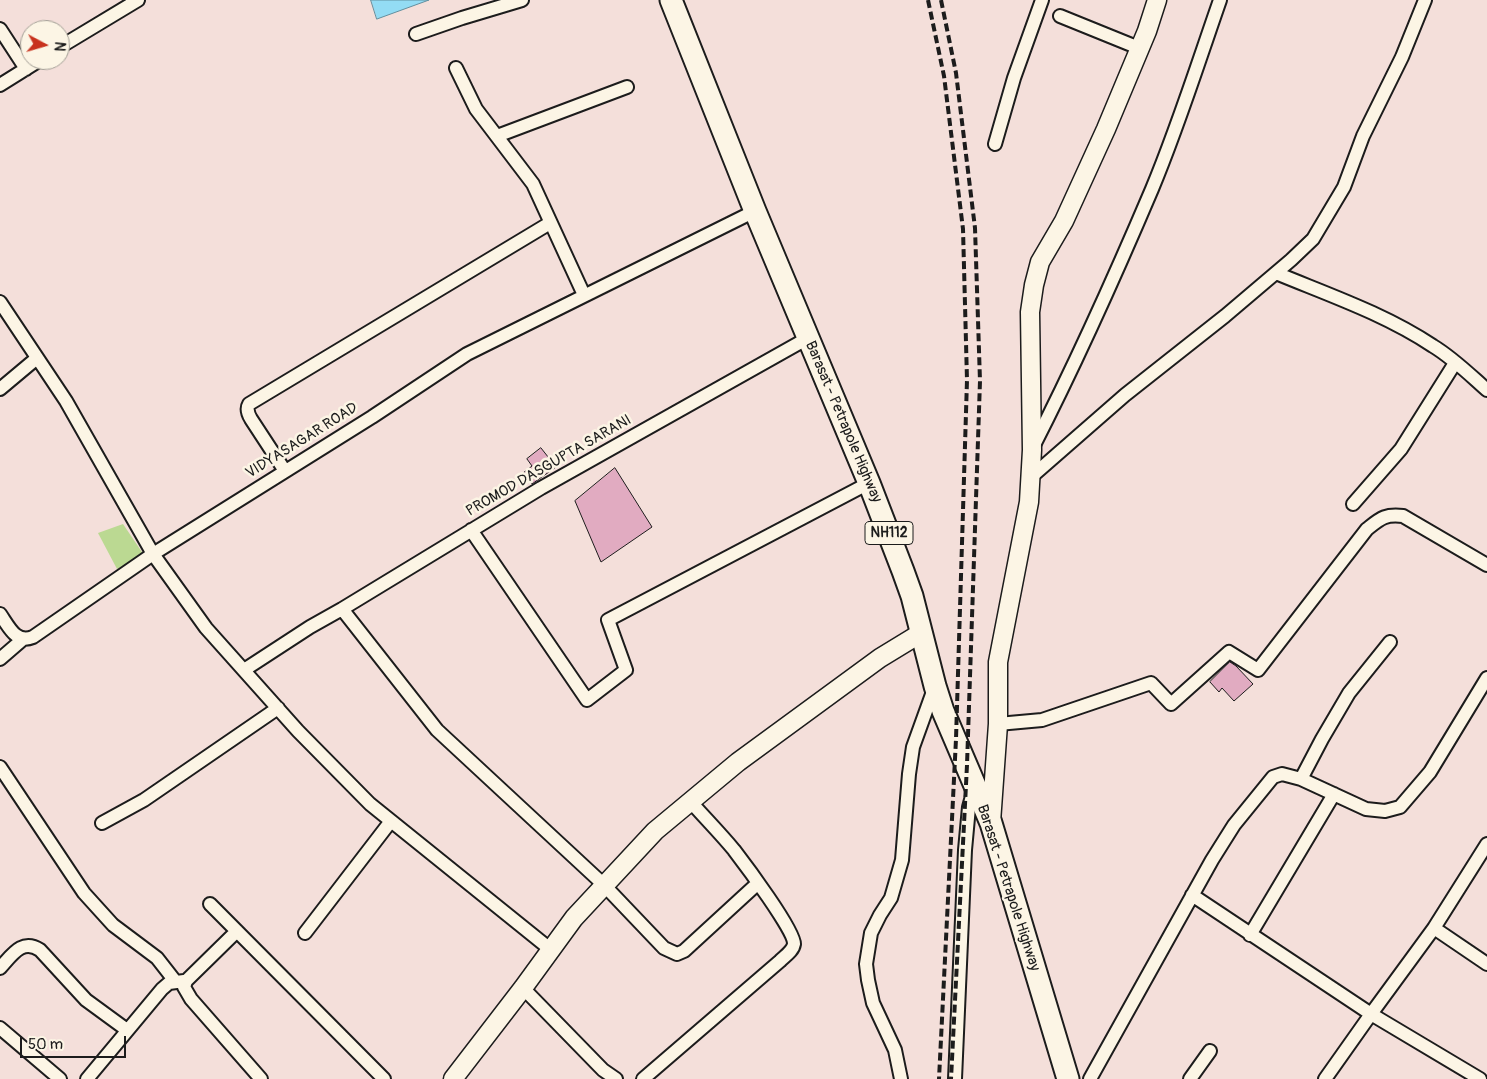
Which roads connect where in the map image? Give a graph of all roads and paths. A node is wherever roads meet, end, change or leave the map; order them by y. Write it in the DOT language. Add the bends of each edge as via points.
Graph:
graph roads {
  1 [pos="138,0"];
  2 [pos="522,0"];
  3 [pos="672,0"];
  4 [pos="1042,0"];
  5 [pos="1157,0"];
  6 [pos="1220,0"];
  7 [pos="1424,0"];
  8 [pos="1060,16"];
  9 [pos="0,30"];
  10 [pos="416,34"];
  11 [pos="70,42"];
  12 [pos="1139,48"];
  13 [pos="20,60"];
  14 [pos="456,68"];
  15 [pos="24,70"];
  16 [pos="0,85"];
  17 [pos="627,87"];
  18 [pos="497,136"];
  19 [pos="995,144"];
  20 [pos="755,211"];
  21 [pos="550,224"];
  22 [pos="1276,273"];
  23 [pos="584,295"];
  24 [pos="0,302"];
  25 [pos="808,338"];
  26 [pos="37,358"];
  27 [pos="1455,363"];
  28 [pos="0,389"];
  29 [pos="1487,390"];
  30 [pos="1032,450"];
  31 [pos="285,471"];
  32 [pos="1030,478"];
  33 [pos="869,483"];
  34 [pos="1353,504"];
  35 [pos="471,530"];
  36 [pos="153,554"];
  37 [pos="1487,565"];
  38 [pos="342,609"];
  39 [pos="0,614"];
  40 [pos="921,633"];
  41 [pos="22,640"];
  42 [pos="1390,642"];
  43 [pos="0,659"];
  44 [pos="244,670"];
  45 [pos="1487,678"];
  46 [pos="935,686"];
  47 [pos="278,708"];
  48 [pos="998,724"];
  49 [pos="0,767"];
  50 [pos="1302,779"];
  51 [pos="975,785"];
  52 [pos="1334,794"];
  53 [pos="690,801"];
  54 [pos="391,821"];
  55 [pos="102,823"];
  56 [pos="990,823"];
  57 [pos="1487,844"];
  58 [pos="603,884"];
  59 [pos="757,884"];
  60 [pos="1192,896"];
  61 [pos="210,904"];
  62 [pos="1434,928"];
  63 [pos="237,931"];
  64 [pos="305,933"];
  65 [pos="1250,934"];
  66 [pos="550,949"];
  67 [pos="1487,964"];
  68 [pos="0,968"];
  69 [pos="181,981"];
  70 [pos="523,988"];
  71 [pos="1371,1014"];
  72 [pos="0,1028"];
  73 [pos="127,1030"];
  74 [pos="1210,1051"];
  75 [pos="60,1079"];
  76 [pos="87,1079"];
  77 [pos="261,1079"];
  78 [pos="384,1079"];
  79 [pos="452,1079"];
  80 [pos="616,1079"];
  81 [pos="643,1079"];
  82 [pos="901,1079"];
  83 [pos="955,1079"];
  84 [pos="1068,1079"];
  85 [pos="1090,1079"];
  86 [pos="1190,1079"];
  87 [pos="1326,1079"];
  88 [pos="1480,1079"];
  1 -- 11 [label="street"];
  2 -- 10 [label="street"];
  3 -- 20 [label="highway, Barasat - Petrapole Highway / NH112"];
  4 -- 19 [label="street"];
  5 -- 12 [label="main road"];
  6 -- 30 [label="street" via="1152,188 1069,377"];
  7 -- 22 [label="street" via="1402,57 1363,136 1344,187 1313,239"];
  8 -- 12 [label="street"];
  9 -- 13 [label="street"];
  12 -- 30 [label="main road" via="1064,221 1040,262 1030,312"];
  14 -- 18 [label="street" via="471,100"];
  15 -- 16 [label="street"];
  17 -- 18 [label="street"];
  18 -- 21 [label="street" via="533,184"];
  20 -- 23 [label="street, VIDYASAGAR ROAD"];
  20 -- 25 [label="highway, Barasat - Petrapole Highway / NH112"];
  21 -- 23 [label="street"];
  21 -- 31 [label="street" via="249,404 251,419"];
  22 -- 27 [label="street" via="1407,329"];
  22 -- 32 [label="street" via="1118,401"];
  23 -- 31 [label="street, VIDYASAGAR ROAD" via="467,354"];
  24 -- 26 [label="street"];
  25 -- 33 [label="highway, Barasat - Petrapole Highway / NH112"];
  25 -- 35 [label="street, PROMOD DASGUPTA SARANI"];
  26 -- 28 [label="street"];
  26 -- 36 [label="street" via="66,401"];
  27 -- 29 [label="street"];
  27 -- 34 [label="street" via="1401,449"];
  30 -- 32 [label="main road"];
  31 -- 36 [label="street, VIDYASAGAR ROAD"];
  32 -- 48 [label="main road" via="1029,502 998,662"];
  33 -- 35 [label="street" via="608,620 626,670 587,700"];
  33 -- 40 [label="highway, Barasat - Petrapole Highway / NH112" via="912,596"];
  35 -- 38 [label="street, PROMOD DASGUPTA SARANI"];
  36 -- 41 [label="street, VIDYASAGAR ROAD" via="34,637"];
  36 -- 44 [label="street" via="206,628"];
  37 -- 48 [label="street" via="1403,516 1386,516 1367,529 1258,670 1229,652 1171,704 1151,683 1042,720"];
  38 -- 44 [label="street, PROMOD DASGUPTA SARANI"];
  38 -- 58 [label="street" via="437,730"];
  39 -- 41 [label="street"];
  40 -- 46 [label="highway, Barasat - Petrapole Highway / NH112"];
  40 -- 53 [label="main road" via="880,658"];
  41 -- 43 [label="street, VIDYASAGAR ROAD"];
  42 -- 50 [label="street" via="1348,693"];
  44 -- 47 [label="street"];
  45 -- 52 [label="street" via="1430,772 1400,807 1385,811 1366,809"];
  46 -- 51 [label="highway, Barasat - Petrapole Highway / NH112"];
  46 -- 82 [label="street" via="914,747 902,860 891,898 871,933 866,964 873,1003 895,1050"];
  47 -- 54 [label="street" via="370,804"];
  47 -- 55 [label="street" via="144,800"];
  48 -- 56 [label="main road"];
  49 -- 69 [label="street" via="84,893 113,925"];
  50 -- 52 [label="street"];
  50 -- 60 [label="street" via="1282,774 1273,777 1234,825"];
  51 -- 56 [label="highway, Barasat - Petrapole Highway / NH112"];
  51 -- 83 [label="street" via="969,807 965,850"];
  52 -- 65 [label="street"];
  53 -- 58 [label="main road"];
  53 -- 59 [label="street" via="734,851"];
  54 -- 64 [label="street"];
  54 -- 66 [label="street"];
  56 -- 84 [label="highway, Barasat - Petrapole Highway / NH112"];
  57 -- 62 [label="street"];
  58 -- 59 [label="street" via="664,948 677,954"];
  58 -- 66 [label="main road"];
  59 -- 81 [label="street" via="791,932 794,944 790,952"];
  60 -- 65 [label="street"];
  60 -- 85 [label="street"];
  61 -- 63 [label="street"];
  62 -- 67 [label="street"];
  62 -- 71 [label="street"];
  63 -- 69 [label="street"];
  63 -- 78 [label="street"];
  65 -- 71 [label="street"];
  66 -- 70 [label="main road"];
  68 -- 73 [label="street" via="22,947 33,945 86,1000"];
  69 -- 73 [label="street" via="169,983 162,989"];
  69 -- 77 [label="street" via="191,999"];
  70 -- 79 [label="main road"];
  70 -- 80 [label="street" via="603,1070"];
  71 -- 87 [label="street"];
  71 -- 88 [label="street"];
  72 -- 75 [label="street"];
  73 -- 76 [label="street"];
  74 -- 86 [label="street"];
}
